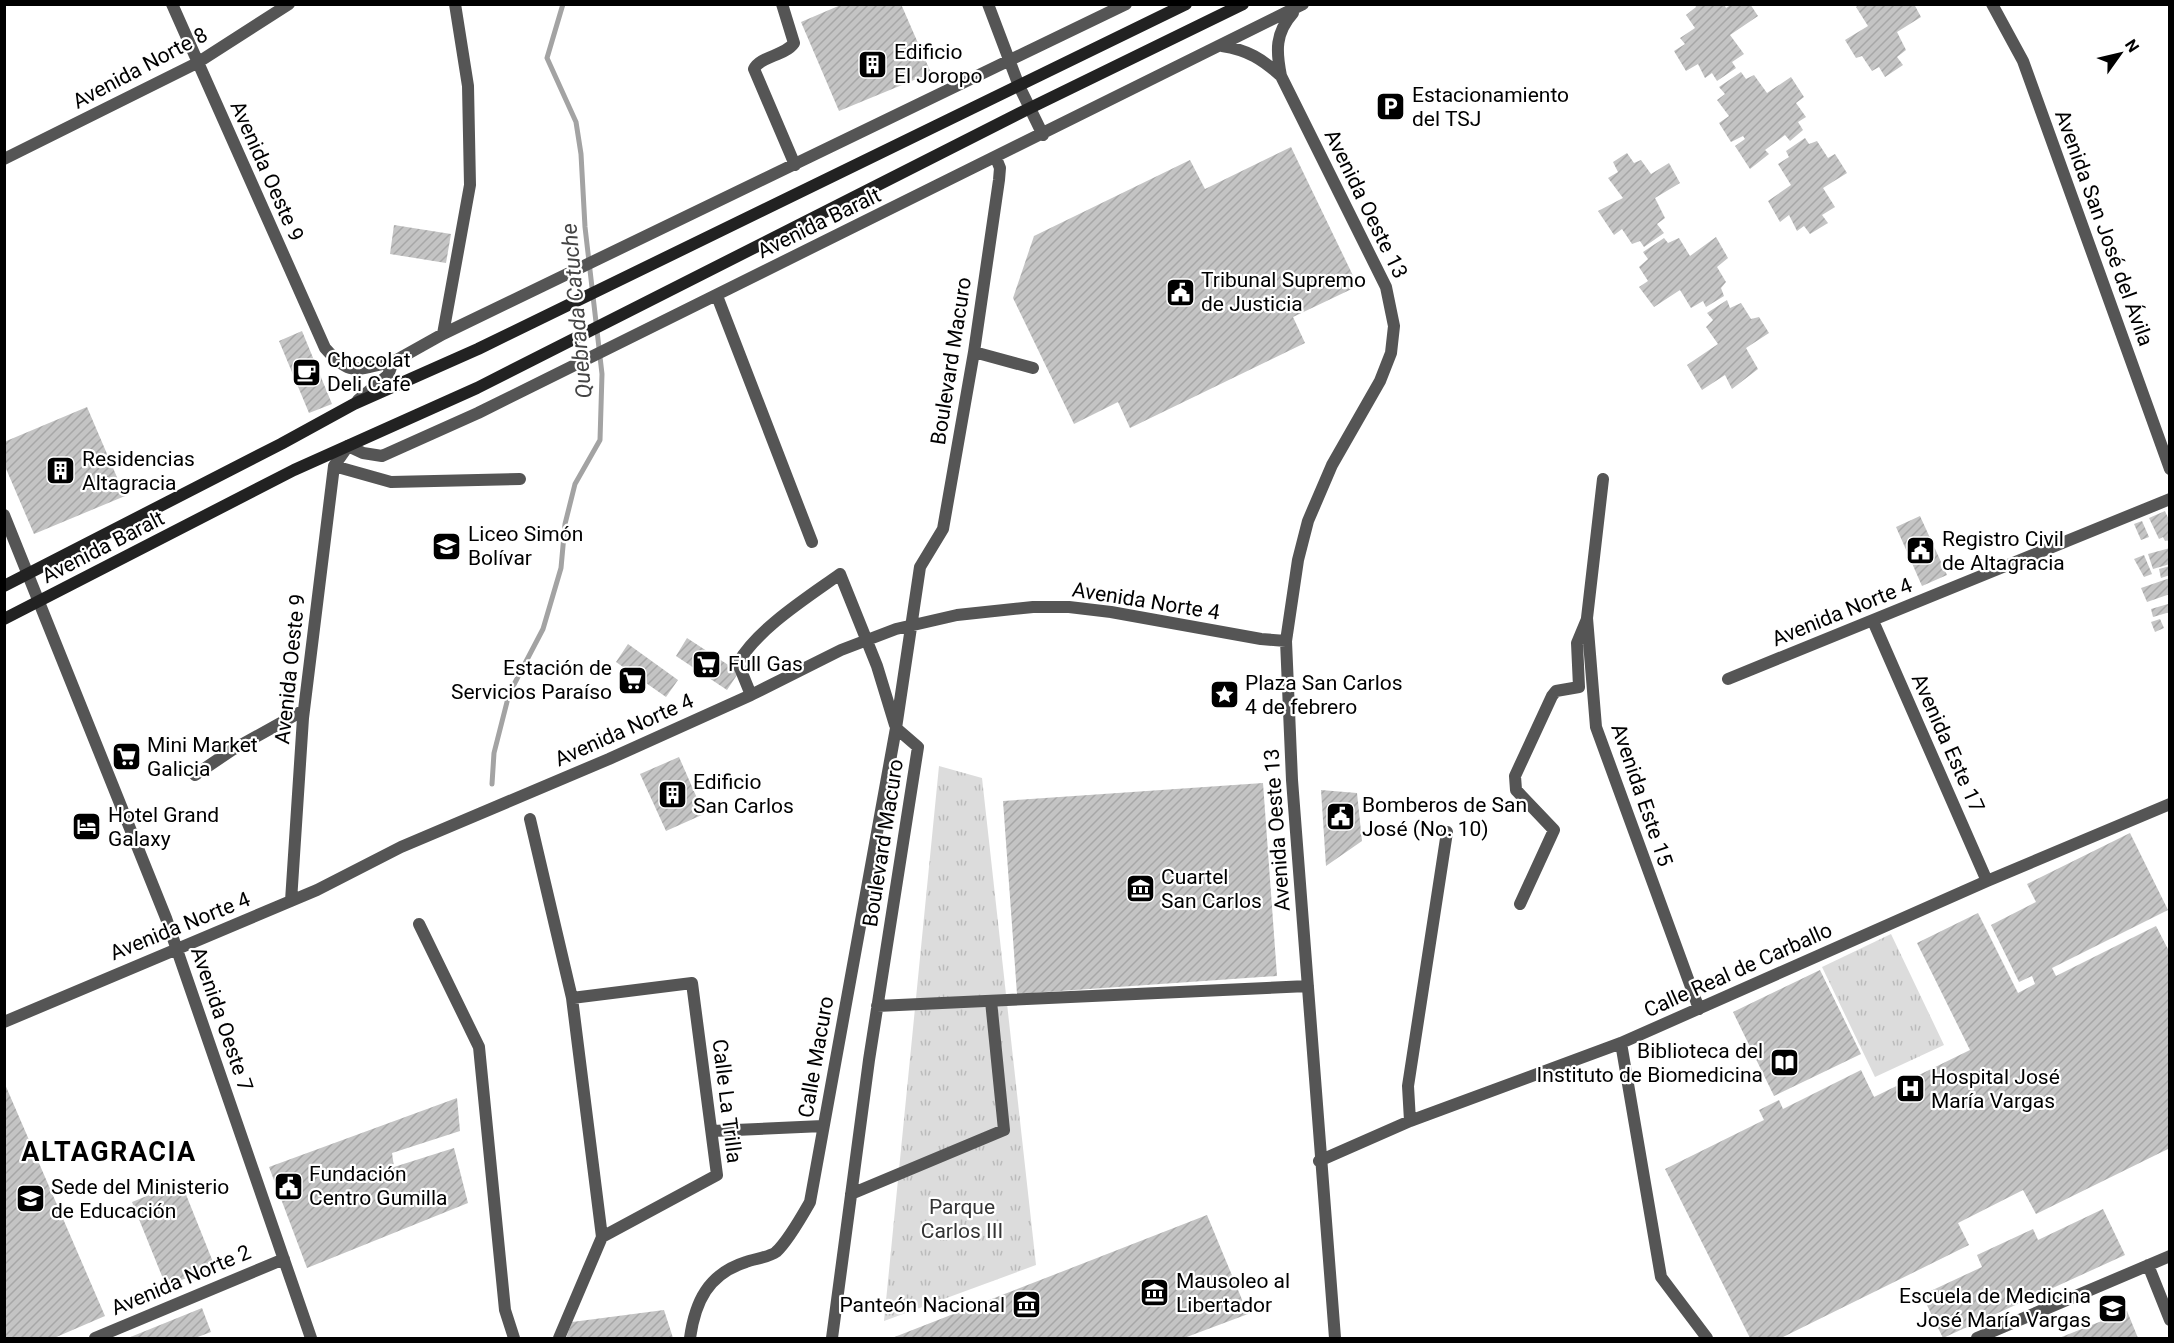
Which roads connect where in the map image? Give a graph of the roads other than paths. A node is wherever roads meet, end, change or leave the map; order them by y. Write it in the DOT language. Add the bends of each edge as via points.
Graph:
graph roads {
  1 [pos="172,4"];
  2 [pos="290,4"];
  3 [pos="455,4"];
  4 [pos="782,4"];
  5 [pos="988,4"];
  6 [pos="1126,4"];
  7 [pos="1186,4"];
  8 [pos="1243,4"];
  9 [pos="1992,4"];
  10 [pos="1300,6"];
  11 [pos="1222,46"];
  12 [pos="1010,60"];
  13 [pos="197,63"];
  14 [pos="1281,76"];
  15 [pos="1019,86"];
  16 [pos="1030,108"];
  17 [pos="1043,135"];
  18 [pos="996,158"];
  19 [pos="4,159"];
  20 [pos="795,165"];
  21 [pos="717,296"];
  22 [pos="443,334"];
  23 [pos="974,352"];
  24 [pos="393,362"];
  25 [pos="1033,368"];
  26 [pos="354,404"];
  27 [pos="348,446"];
  28 [pos="334,466"];
  29 [pos="2169,469"];
  30 [pos="520,479"];
  31 [pos="1603,479"];
  32 [pos="2169,499"];
  33 [pos="4,515"];
  34 [pos="812,542"];
  35 [pos="29,573"];
  36 [pos="4,586"];
  37 [pos="39,601"];
  38 [pos="1587,618"];
  39 [pos="4,619"];
  40 [pos="1873,621"];
  41 [pos="1286,640"];
  42 [pos="1728,679"];
  43 [pos="751,695"];
  44 [pos="304,710"];
  45 [pos="896,728"];
  46 [pos="195,776"];
  47 [pos="2169,804"];
  48 [pos="530,819"];
  49 [pos="1447,832"];
  50 [pos="1987,881"];
  51 [pos="291,901"];
  52 [pos="1520,904"];
  53 [pos="419,924"];
  54 [pos="177,947"];
  55 [pos="1308,986"];
  56 [pos="572,998"];
  57 [pos="991,1001"];
  58 [pos="877,1006"];
  59 [pos="1699,1009"];
  60 [pos="4,1022"];
  61 [pos="1621,1043"];
  62 [pos="1410,1121"];
  63 [pos="823,1126"];
  64 [pos="712,1131"];
  65 [pos="1319,1161"];
  66 [pos="851,1194"];
  67 [pos="602,1237"];
  68 [pos="2169,1256"];
  69 [pos="284,1259"];
  70 [pos="2148,1265"];
  71 [pos="2169,1320"];
  72 [pos="95,1338"];
  73 [pos="311,1338"];
  74 [pos="514,1338"];
  75 [pos="559,1338"];
  76 [pos="690,1338"];
  77 [pos="832,1338"];
  78 [pos="1335,1338"];
  79 [pos="1707,1338"];
  80 [pos="1977,1338"];
  1 -- 13 [label="street, Avenida Oeste 9"];
  2 -- 13 [label="street, Avenida Norte 8"];
  3 -- 22 [label="street" via="468,86 470,185"];
  4 -- 20 [label="street" via="794,43 788,51 757,64 754,69"];
  5 -- 12 [label="street"];
  6 -- 12 [label="street, Avenida Baralt"];
  7 -- 15 [label="main road, Avenida Baralt"];
  8 -- 16 [label="main road, Avenida Baralt"];
  9 -- 29 [label="street, Avenida San José del Ávila" via="2023,61"];
  10 -- 11 [label="street, Avenida Baralt"];
  10 -- 14 [label="street, Avenida Oeste 13" via="1284,23 1278,39 1276,53"];
  11 -- 14 [label="street, Avenida Oeste 13" via="1248,51"];
  11 -- 17 [label="street, Avenida Baralt"];
  12 -- 15 [label="street"];
  12 -- 20 [label="street, Avenida Baralt"];
  13 -- 19 [label="street, Avenida Norte 8"];
  13 -- 24 [label="street, Avenida Oeste 9" via="325,348 336,361 352,370"];
  14 -- 41 [label="street, Avenida Oeste 13" via="1378,270 1389,296 1394,326 1391,353 1380,381 1332,465 1308,521"];
  15 -- 16 [label="street"];
  15 -- 26 [label="main road, Avenida Baralt" via="478,349"];
  16 -- 17 [label="street"];
  16 -- 27 [label="main road, Avenida Baralt" via="477,388"];
  17 -- 18 [label="street, Avenida Baralt"];
  18 -- 21 [label="street, Avenida Baralt"];
  18 -- 23 [label="street, Boulevard Macuro" via="999,180"];
  20 -- 22 [label="street, Avenida Baralt"];
  21 -- 27 [label="street, Avenida Baralt" via="382,456"];
  21 -- 34 [label="street"];
  22 -- 24 [label="street, Avenida Baralt"];
  23 -- 25 [label="street"];
  23 -- 45 [label="street, Boulevard Macuro" via="943,529 920,567"];
  24 -- 26 [label="street, Avenida Baralt" via="388,375"];
  26 -- 35 [label="main road, Avenida Baralt"];
  27 -- 28 [label="street, Avenida Oeste 9"];
  27 -- 37 [label="main road, Avenida Baralt"];
  28 -- 30 [label="street" via="390,482"];
  28 -- 44 [label="street, Avenida Oeste 9"];
  31 -- 38 [label="street, Avenida Este 15"];
  32 -- 40 [label="street, Avenida Norte 4"];
  33 -- 35 [label="street, Avenida Oeste 7"];
  35 -- 36 [label="main road, Avenida Baralt"];
  35 -- 37 [label="street, Avenida Oeste 7"];
  37 -- 39 [label="main road, Avenida Baralt"];
  37 -- 54 [label="street, Avenida Oeste 7"];
  38 -- 52 [label="street" via="1577,643 1579,687 1556,691 1552,696 1515,776 1516,790 1554,830"];
  38 -- 59 [label="street, Avenida Este 15" via="1596,727"];
  40 -- 42 [label="street, Avenida Norte 4"];
  40 -- 50 [label="street, Avenida Este 17"];
  41 -- 43 [label="street, Avenida Norte 4" via="1101,611 1042,607 1000,610 957,615 883,633"];
  41 -- 55 [label="street, Avenida Oeste 13"];
  43 -- 45 [label="street" via="738,663 745,650 840,574 877,666"];
  43 -- 51 [label="street, Avenida Norte 4" via="402,846"];
  44 -- 46 [label="street" via="232,750"];
  44 -- 51 [label="street, Avenida Oeste 9"];
  45 -- 58 [label="street, Boulevard Macuro" via="918,747"];
  45 -- 63 [label="street, Calle Macuro"];
  47 -- 50 [label="street, Calle Real de Carballo"];
  48 -- 56 [label="street"];
  49 -- 62 [label="street" via="1408,1086"];
  50 -- 59 [label="street, Calle Real de Carballo"];
  51 -- 54 [label="street, Avenida Norte 4"];
  53 -- 74 [label="street" via="479,1047 505,1310"];
  54 -- 60 [label="street, Avenida Norte 4"];
  54 -- 69 [label="street, Avenida Oeste 7"];
  55 -- 57 [label="street"];
  55 -- 65 [label="street, Avenida Oeste 13"];
  56 -- 64 [label="street, Calle La Trilla" via="692,983"];
  56 -- 67 [label="street"];
  57 -- 58 [label="street"];
  57 -- 66 [label="street" via="1004,1130"];
  58 -- 66 [label="street, Boulevard Macuro"];
  59 -- 61 [label="street, Calle Real de Carballo"];
  61 -- 62 [label="street, Calle Real de Carballo"];
  61 -- 79 [label="street" via="1661,1276"];
  62 -- 65 [label="street, Calle Real de Carballo"];
  63 -- 64 [label="street"];
  63 -- 76 [label="street, Calle Macuro" via="810,1202 800,1220 776,1252 740,1264 710,1282 699,1299"];
  64 -- 67 [label="street, Calle La Trilla" via="717,1175"];
  65 -- 78 [label="street, Avenida Oeste 13"];
  66 -- 77 [label="street, Boulevard Macuro"];
  67 -- 75 [label="street"];
  68 -- 70 [label="street"];
  69 -- 72 [label="street, Avenida Norte 2"];
  69 -- 73 [label="street, Avenida Oeste 7"];
  70 -- 71 [label="street"];
  70 -- 80 [label="street"];
}
